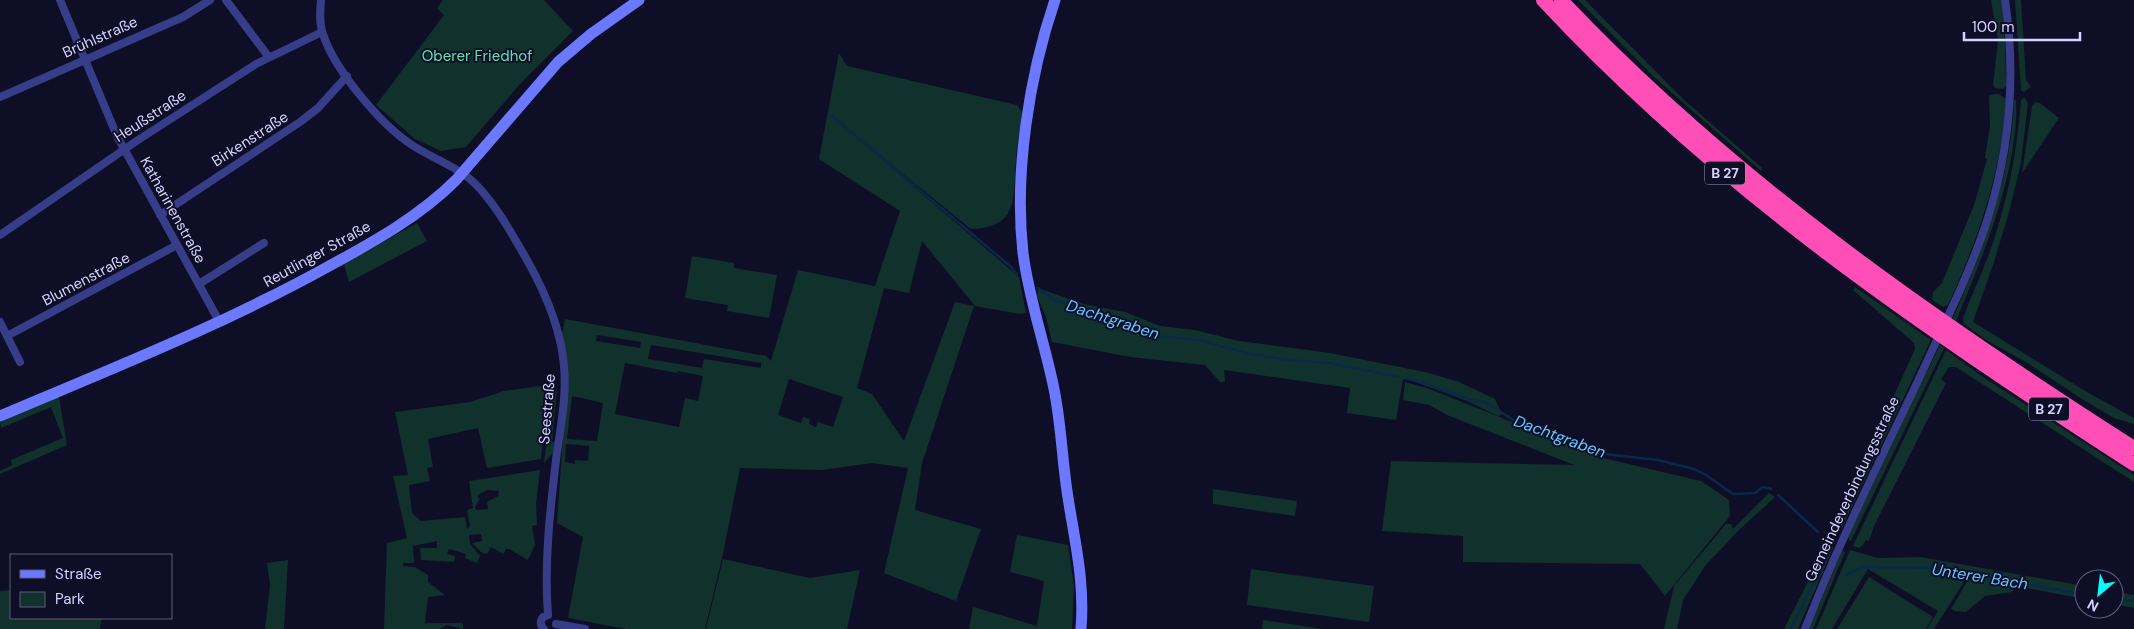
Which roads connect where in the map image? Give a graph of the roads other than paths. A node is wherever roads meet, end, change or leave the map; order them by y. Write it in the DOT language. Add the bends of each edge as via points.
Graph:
graph roads {
  1 [pos="60,0"];
  2 [pos="210,0"];
  3 [pos="226,0"];
  4 [pos="320,0"];
  5 [pos="639,0"];
  6 [pos="1055,0"];
  7 [pos="1543,0"];
  8 [pos="1561,0"];
  9 [pos="2005,0"];
  10 [pos="322,32"];
  11 [pos="268,56"];
  12 [pos="85,59"];
  13 [pos="347,76"];
  14 [pos="0,97"];
  15 [pos="124,150"];
  16 [pos="462,174"];
  17 [pos="160,215"];
  18 [pos="0,234"];
  19 [pos="264,244"];
  20 [pos="177,245"];
  21 [pos="199,284"];
  22 [pos="1927,319"];
  23 [pos="0,322"];
  24 [pos="219,322"];
  25 [pos="7,336"];
  26 [pos="1968,347"];
  27 [pos="20,362"];
  28 [pos="0,416"];
  29 [pos="2134,448"];
  30 [pos="2134,464"];
  31 [pos="548,615"];
  32 [pos="554,627"];
  33 [pos="544,629"];
  34 [pos="584,629"];
  35 [pos="1081,629"];
  36 [pos="1805,629"];
  1 -- 12 [label="street, Katharinenstraße"];
  2 -- 12 [label="street, Brühlstraße" via="183,16"];
  3 -- 11 [label="street"];
  4 -- 10 [label="street"];
  5 -- 16 [label="street, Reutlinger Straße" via="590,34 548,72"];
  6 -- 35 [label="street" via="1038,63 1026,131 1021,226 1027,282 1057,405 1081,573"];
  7 -- 22 [label="highway, B 27" via="1636,95 1727,175 1827,254"];
  8 -- 22 [label="highway, B 27" via="1652,92 1736,165"];
  9 -- 36 [label="street, Gemeindeverbindungsstraße" via="2011,93 2003,160 1987,221 1955,302 1842,541"];
  10 -- 11 [label="street, Heußstraße"];
  10 -- 13 [label="street, Seestraße"];
  11 -- 15 [label="street, Heußstraße"];
  12 -- 14 [label="street, Brühlstraße"];
  12 -- 15 [label="street, Katharinenstraße"];
  13 -- 16 [label="street, Seestraße" via="372,109 400,136"];
  13 -- 17 [label="street, Birkenstraße" via="318,108 300,122"];
  15 -- 17 [label="street, Katharinenstraße"];
  15 -- 18 [label="street, Heußstraße"];
  16 -- 24 [label="street, Reutlinger Straße" via="414,215 376,240"];
  16 -- 31 [label="street, Seestraße" via="486,196 526,260 551,310 561,347 564,395 548,540"];
  17 -- 20 [label="street, Katharinenstraße"];
  19 -- 21 [label="street"];
  20 -- 21 [label="street, Katharinenstraße"];
  20 -- 25 [label="street, Blumenstraße"];
  21 -- 24 [label="street, Katharinenstraße"];
  22 -- 26 [label="highway, B 27"];
  23 -- 25 [label="street"];
  24 -- 28 [label="street, Reutlinger Straße"];
  25 -- 27 [label="street"];
  26 -- 29 [label="highway, B 27"];
  26 -- 30 [label="highway, B 27"];
  31 -- 32 [label="street" via="555,619"];
  31 -- 33 [label="street, Seestraße" via="541,620"];
  32 -- 34 [label="street"];
}
